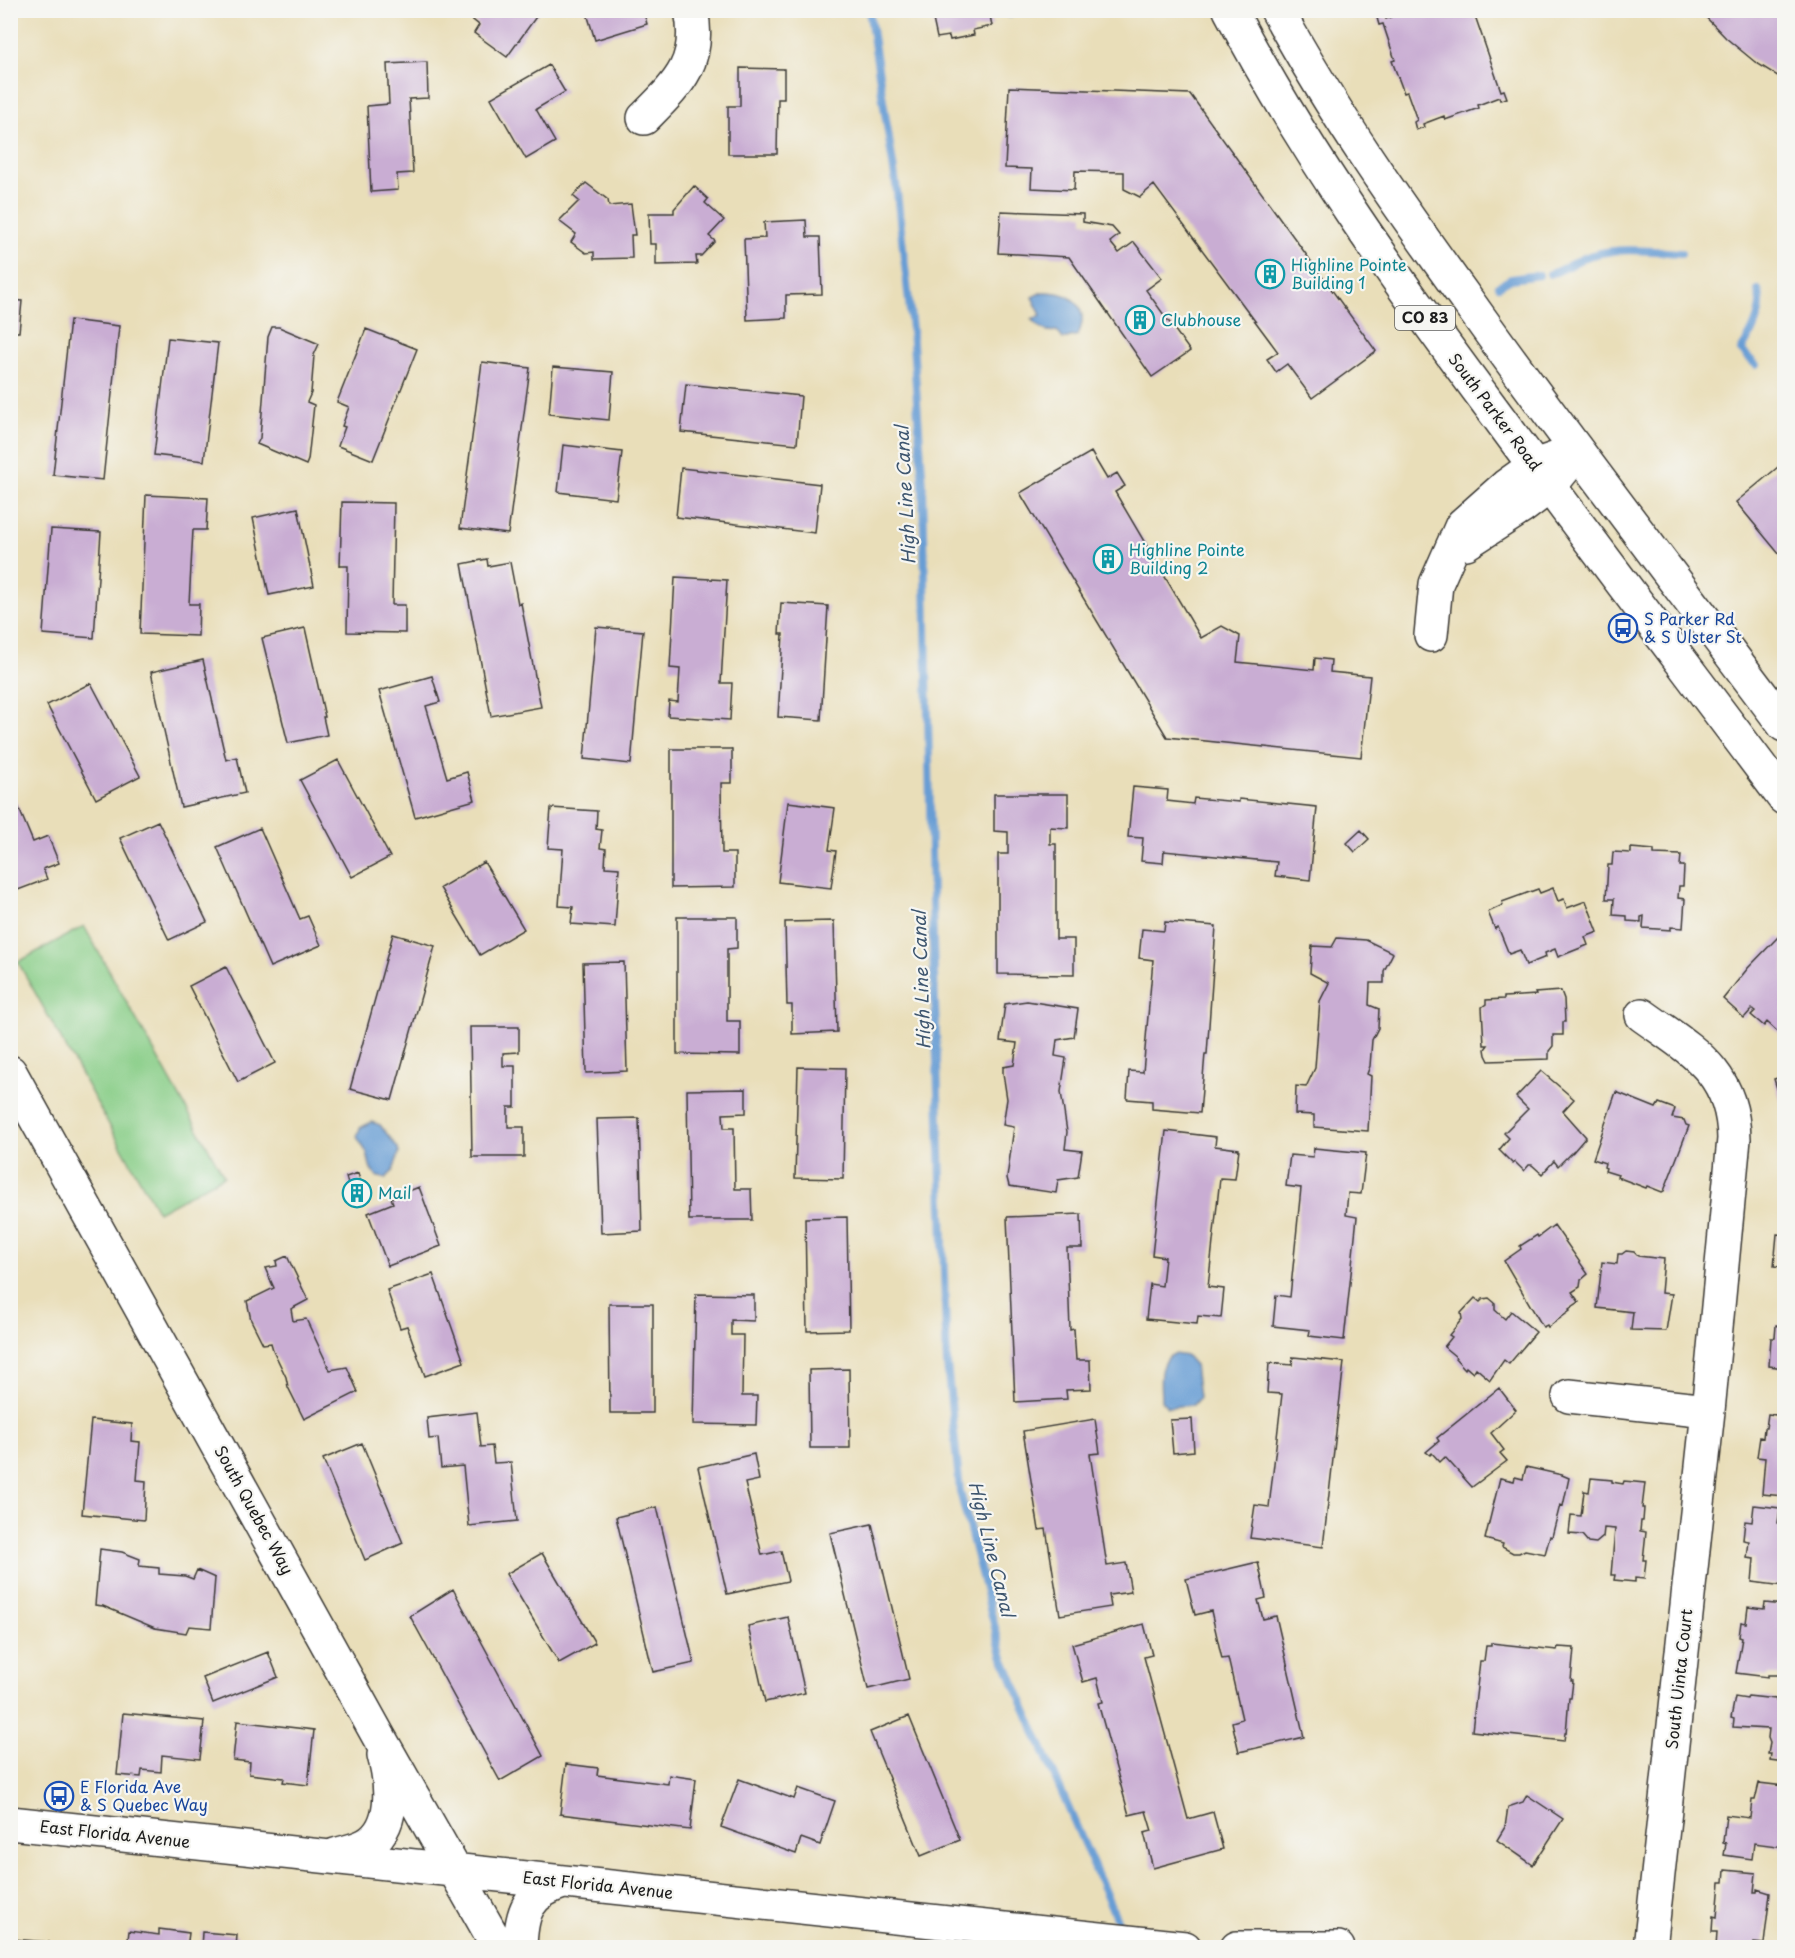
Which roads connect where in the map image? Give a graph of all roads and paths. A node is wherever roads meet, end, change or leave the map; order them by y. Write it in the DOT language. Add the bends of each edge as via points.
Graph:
graph roads {
  1 [pos="691,10"];
  2 [pos="1230,10"];
  3 [pos="1278,10"];
  4 [pos="644,118"];
  5 [pos="1577,451"];
  6 [pos="1542,476"];
  7 [pos="1431,635"];
  8 [pos="1785,725"];
  9 [pos="1785,798"];
  10 [pos="1642,1015"];
  11 [pos="10,1072"];
  12 [pos="1569,1396"];
  13 [pos="1708,1411"];
  14 [pos="379,1737"];
  15 [pos="10,1823"];
  16 [pos="330,1856"];
  17 [pos="456,1870"];
  18 [pos="563,1882"];
  19 [pos="499,1947"];
  20 [pos="520,1947"];
  21 [pos="1185,1947"];
  22 [pos="1237,1947"];
  23 [pos="1338,1947"];
  24 [pos="1650,1947"];
  1 -- 4 [label="street" via="693,39 686,71 677,86"];
  2 -- 6 [label="street, South Parker Road / CO 83" via="1289,115 1374,246"];
  3 -- 5 [label="street, CO 83" via="1361,151"];
  5 -- 6 [label="street"];
  5 -- 8 [label="street, CO 83"];
  6 -- 7 [label="street" via="1506,486 1458,531 1436,584"];
  6 -- 9 [label="street, South Parker Road / CO 83"];
  10 -- 13 [label="street, South Uinta Court" via="1706,1064 1723,1086 1732,1113 1733,1163"];
  11 -- 14 [label="street, South Quebec Way"];
  12 -- 13 [label="street"];
  13 -- 24 [label="street, South Uinta Court"];
  14 -- 16 [label="street" via="390,1792 382,1829 366,1845"];
  14 -- 17 [label="street, South Quebec Way"];
  15 -- 16 [label="street, East Florida Avenue"];
  16 -- 17 [label="street, East Florida Avenue"];
  17 -- 18 [label="street, East Florida Avenue"];
  17 -- 19 [label="street, South Quebec Way"];
  18 -- 20 [label="street" via="550,1886 532,1900 522,1923"];
  18 -- 21 [label="street, East Florida Avenue"];
  22 -- 23 [label="street"];
}
